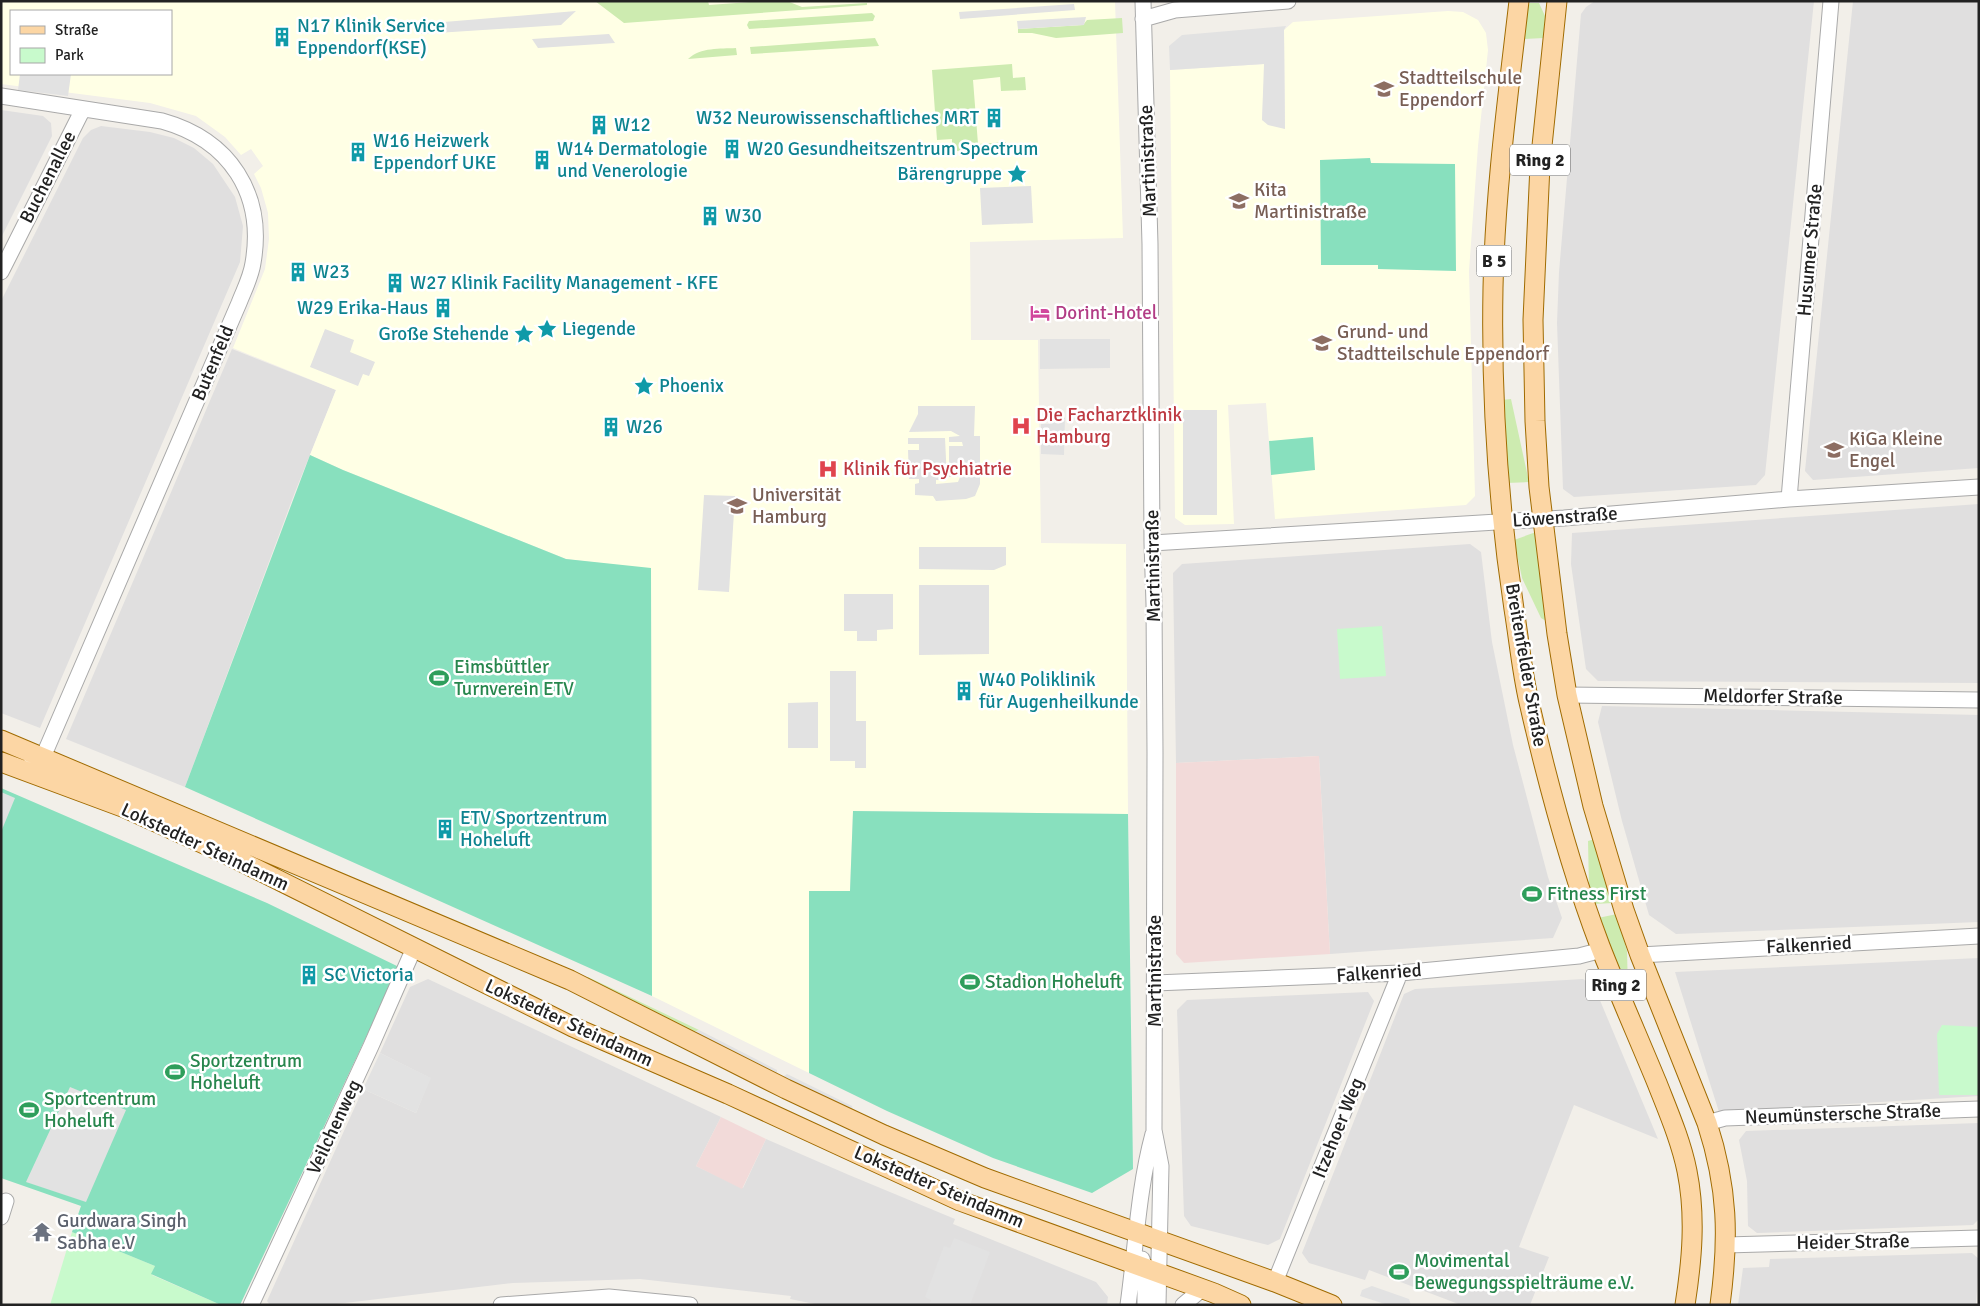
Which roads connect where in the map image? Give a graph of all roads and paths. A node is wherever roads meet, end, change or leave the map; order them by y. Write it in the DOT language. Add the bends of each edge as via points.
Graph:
graph roads {
  1 [pos="1142,1"];
  2 [pos="1288,1"];
  3 [pos="1519,1"];
  4 [pos="1557,1"];
  5 [pos="1831,1"];
  6 [pos="1203,4"];
  7 [pos="1143,19"];
  8 [pos="1,96"];
  9 [pos="83,109"];
  10 [pos="1,272"];
  11 [pos="1979,487"];
  12 [pos="1789,499"];
  13 [pos="1544,519"];
  14 [pos="1502,521"];
  15 [pos="1152,544"];
  16 [pos="1567,695"];
  17 [pos="1979,700"];
  18 [pos="1,740"];
  19 [pos="43,757"];
  20 [pos="8,765"];
  21 [pos="1979,936"];
  22 [pos="414,948"];
  23 [pos="1602,950"];
  24 [pos="1640,955"];
  25 [pos="1400,973"];
  26 [pos="1155,983"];
  27 [pos="1979,1109"];
  28 [pos="1708,1123"];
  29 [pos="1154,1130"];
  30 [pos="6,1201"];
  31 [pos="1,1217"];
  32 [pos="1979,1238"];
  33 [pos="1726,1245"];
  34 [pos="1147,1252"];
  35 [pos="1275,1282"];
  36 [pos="1202,1288"];
  37 [pos="250,1305"];
  38 [pos="501,1305"];
  39 [pos="690,1305"];
  40 [pos="1128,1305"];
  41 [pos="1144,1305"];
  42 [pos="1158,1305"];
  43 [pos="1182,1305"];
  44 [pos="1240,1305"];
  45 [pos="1332,1305"];
  46 [pos="1685,1305"];
  47 [pos="1720,1305"];
  1 -- 7 [label="street, Martinistraße"];
  2 -- 6 [label="street"];
  3 -- 14 [label="main road, Breitenfelder Straße / B 5" via="1502,140 1493,285 1495,419"];
  4 -- 13 [label="main road, Breitenfelder Straße / Ring 2" via="1540,165 1532,320 1535,421"];
  5 -- 12 [label="street, Husumer Straße"];
  6 -- 7 [label="street"];
  7 -- 15 [label="street, Martinistraße" via="1150,244"];
  8 -- 9 [label="street, Butenfeld"];
  9 -- 10 [label="street, Buchenallee"];
  9 -- 19 [label="street, Butenfeld" via="162,120 200,135 216,147 237,172 252,208 256,235 253,265 239,303"];
  11 -- 12 [label="street, Löwenstraße"];
  12 -- 13 [label="street, Löwenstraße"];
  13 -- 14 [label="street, Löwenstraße"];
  13 -- 16 [label="main road, Breitenfelder Straße / Ring 2"];
  14 -- 15 [label="street, Löwenstraße"];
  14 -- 23 [label="main road, Breitenfelder Straße / Ring 2" via="1528,698 1555,811"];
  15 -- 26 [label="street, Martinistraße"];
  16 -- 17 [label="street, Meldorfer Straße"];
  16 -- 24 [label="main road, Breitenfelder Straße / Ring 2" via="1593,806"];
  18 -- 19 [label="main road, Lokstedter Steindamm"];
  19 -- 20 [label="street"];
  19 -- 34 [label="main road, Lokstedter Steindamm" via="570,980 786,1089"];
  20 -- 22 [label="main road, Lokstedter Steindamm" via="133,812 226,854"];
  21 -- 24 [label="street, Falkenried"];
  22 -- 34 [label="main road, Lokstedter Steindamm" via="572,1027 728,1094 960,1201"];
  22 -- 37 [label="street, Veilchenweg"];
  23 -- 25 [label="street, Falkenried" via="1579,956"];
  23 -- 46 [label="main road, Breitenfelder Straße / Ring 2" via="1683,1154 1690,1190 1693,1235"];
  24 -- 28 [label="main road, Breitenfelder Straße / Ring 2"];
  25 -- 26 [label="street, Falkenried"];
  25 -- 35 [label="street, Itzehoer Weg"];
  26 -- 29 [label="street, Martinistraße"];
  27 -- 28 [label="street, Neumünstersche Straße" via="1725,1118"];
  28 -- 33 [label="main road, Breitenfelder Straße / Ring 2" via="1725,1195"];
  29 -- 34 [label="street, Martinistraße" via="1145,1164"];
  29 -- 34 [label="street, Martinistraße" via="1161,1166"];
  30 -- 31 [label="street"];
  32 -- 33 [label="street, Heider Straße"];
  33 -- 47 [label="main road, Breitenfelder Straße / Ring 2"];
  34 -- 35 [label="main road"];
  34 -- 36 [label="main road"];
  34 -- 40 [label="street"];
  34 -- 41 [label="street"];
  34 -- 42 [label="street"];
  35 -- 45 [label="main road"];
  36 -- 43 [label="street"];
  36 -- 44 [label="main road"];
  38 -- 39 [label="street" via="609,1296"];
}
